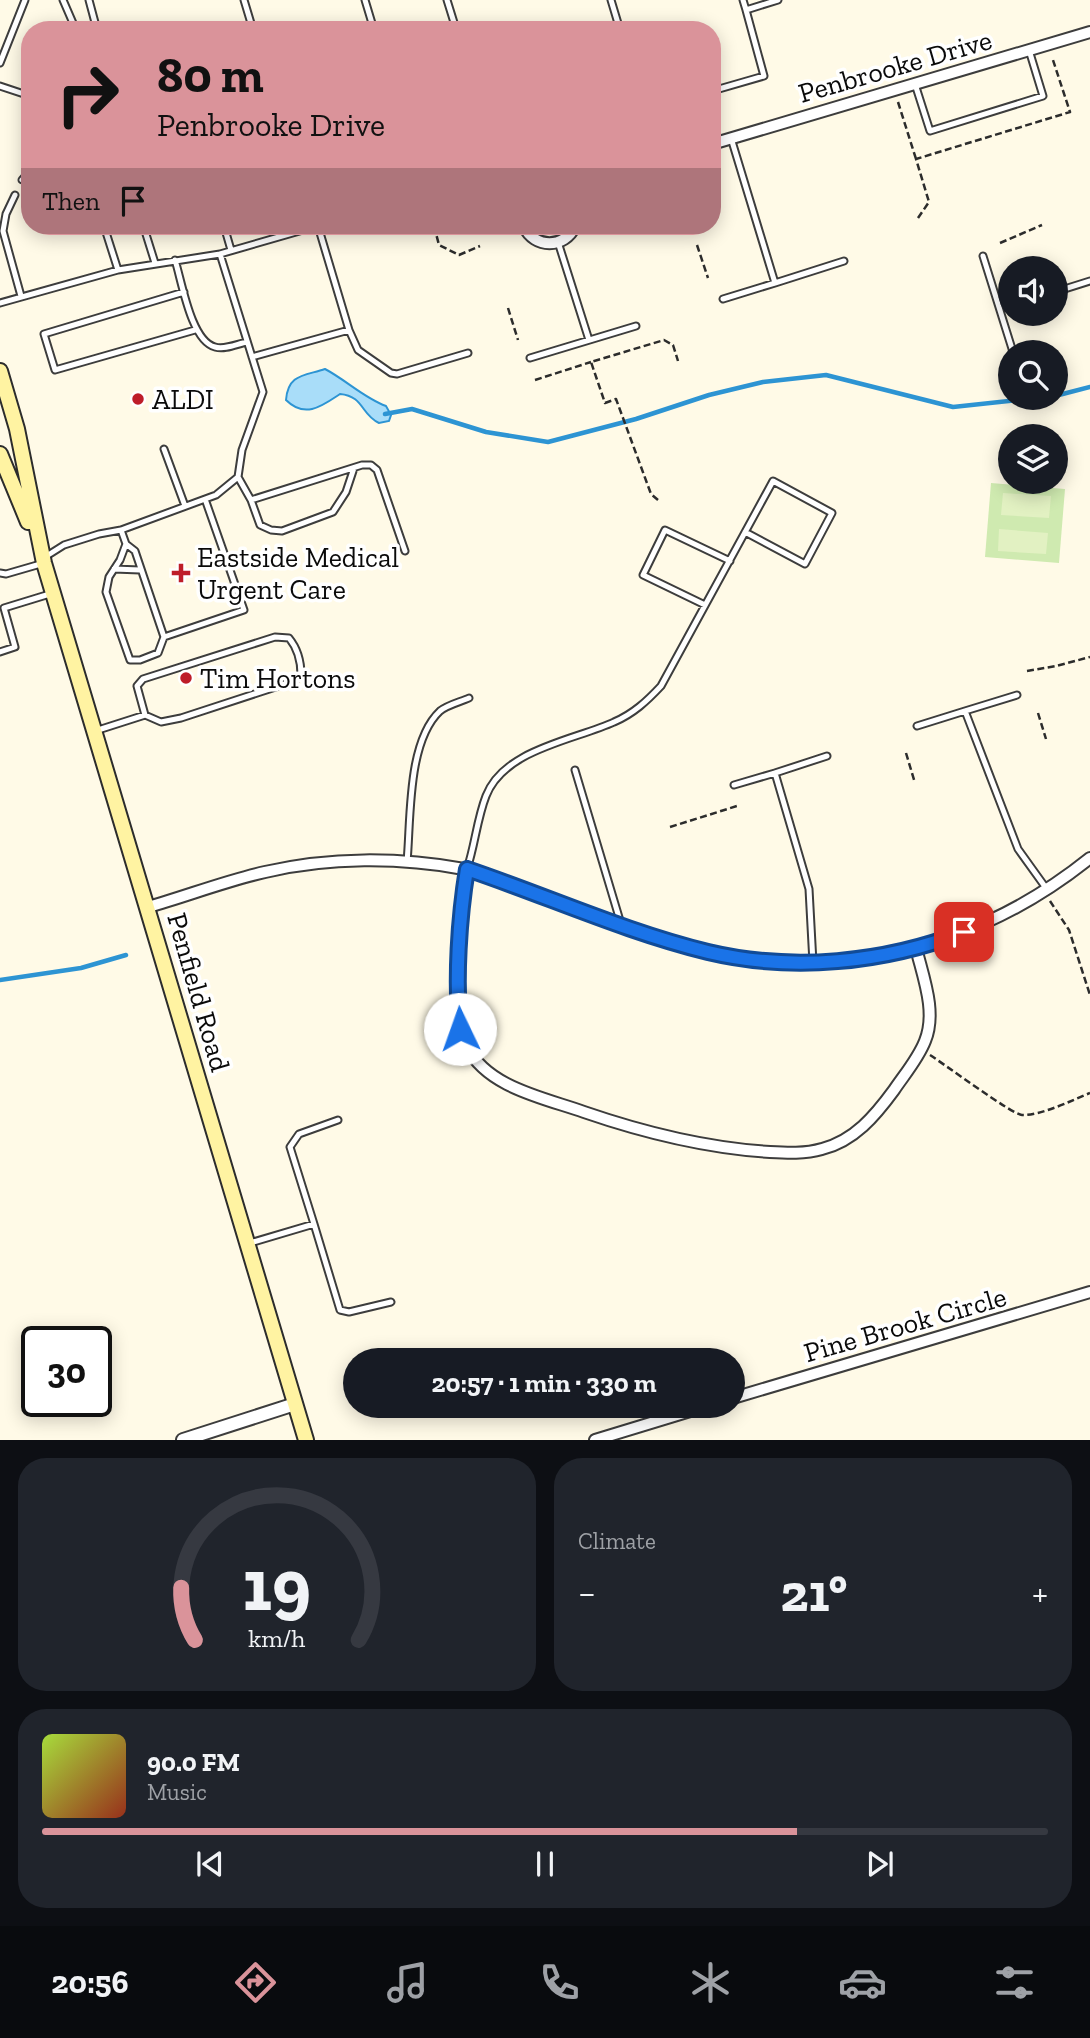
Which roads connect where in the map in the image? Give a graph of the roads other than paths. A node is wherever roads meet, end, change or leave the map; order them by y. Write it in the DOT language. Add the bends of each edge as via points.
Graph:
graph roads {
  1 [pos="25,0"];
  2 [pos="63,0"];
  3 [pos="89,0"];
  4 [pos="244,0"];
  5 [pos="365,0"];
  6 [pos="447,0"];
  7 [pos="611,0"];
  8 [pos="743,0"];
  9 [pos="778,0"];
  10 [pos="746,10"];
  11 [pos="72,21"];
  12 [pos="95,21"];
  13 [pos="250,21"];
  14 [pos="371,21"];
  15 [pos="454,21"];
  16 [pos="617,21"];
  17 [pos="1090,32"];
  18 [pos="1029,50"];
  19 [pos="0,62"];
  20 [pos="915,84"];
  21 [pos="0,86"];
  22 [pos="721,88"];
  23 [pos="21,93"];
  24 [pos="731,138"];
  25 [pos="721,141"];
  26 [pos="15,195"];
  27 [pos="107,235"];
  28 [pos="146,235"];
  29 [pos="227,235"];
  30 [pos="286,235"];
  31 [pos="321,235"];
  32 [pos="531,235"];
  33 [pos="569,235"];
  34 [pos="558,242"];
  35 [pos="232,250"];
  36 [pos="220,254"];
  37 [pos="983,256"];
  38 [pos="175,260"];
  39 [pos="844,261"];
  40 [pos="155,263"];
  41 [pos="118,270"];
  42 [pos="1090,281"];
  43 [pos="775,283"];
  44 [pos="1068,288"];
  45 [pos="184,292"];
  46 [pos="21,296"];
  47 [pos="723,299"];
  48 [pos="0,303"];
  49 [pos="998,304"];
  50 [pos="636,326"];
  51 [pos="195,330"];
  52 [pos="349,330"];
  53 [pos="589,340"];
  54 [pos="247,341"];
  55 [pos="468,353"];
  56 [pos="252,357"];
  57 [pos="530,358"];
  58 [pos="0,371"];
  59 [pos="164,449"];
  60 [pos="0,454"];
  61 [pos="354,468"];
  62 [pos="238,477"];
  63 [pos="205,499"];
  64 [pos="251,500"];
  65 [pos="185,506"];
  66 [pos="121,530"];
  67 [pos="746,532"];
  68 [pos="126,544"];
  69 [pos="405,551"];
  70 [pos="43,561"];
  71 [pos="730,561"];
  72 [pos="114,569"];
  73 [pos="140,570"];
  74 [pos="0,573"];
  75 [pos="53,593"];
  76 [pos="705,605"];
  77 [pos="164,637"];
  78 [pos="0,652"];
  79 [pos="1017,695"];
  80 [pos="469,698"];
  81 [pos="965,711"];
  82 [pos="145,715"];
  83 [pos="917,726"];
  84 [pos="95,731"];
  85 [pos="827,756"];
  86 [pos="575,770"];
  87 [pos="775,773"];
  88 [pos="734,785"];
  89 [pos="1090,858"];
  90 [pos="407,862"];
  91 [pos="467,869"];
  92 [pos="1046,892"];
  93 [pos="148,907"];
  94 [pos="621,924"];
  95 [pos="916,948"];
  96 [pos="813,962"];
  97 [pos="338,1119"];
  98 [pos="314,1224"];
  99 [pos="247,1244"];
  100 [pos="1090,1292"];
  101 [pos="391,1302"];
  102 [pos="745,1394"];
  103 [pos="295,1404"];
  104 [pos="665,1418"];
  105 [pos="634,1427"];
  106 [pos="183,1440"];
  107 [pos="306,1440"];
  108 [pos="595,1440"];
  109 [pos="638,1440"];
  1 -- 19 [label="lane"];
  2 -- 11 [label="lane"];
  3 -- 12 [label="lane"];
  4 -- 13 [label="lane"];
  5 -- 14 [label="lane"];
  6 -- 15 [label="lane"];
  7 -- 16 [label="lane"];
  8 -- 10 [label="lane"];
  9 -- 10 [label="lane"];
  10 -- 22 [label="lane" via="764,76"];
  17 -- 18 [label="street, Penbrooke Drive"];
  18 -- 20 [label="street, Penbrooke Drive"];
  18 -- 20 [label="lane" via="1043,96 930,131"];
  20 -- 24 [label="street, Penbrooke Drive"];
  21 -- 23 [label="lane"];
  24 -- 25 [label="street, Penbrooke Drive"];
  24 -- 43 [label="lane"];
  26 -- 46 [label="lane" via="3,232"];
  27 -- 41 [label="lane"];
  28 -- 40 [label="lane"];
  29 -- 35 [label="lane"];
  30 -- 35 [label="lane"];
  31 -- 52 [label="lane"];
  32 -- 34 [label="street" via="541,242"];
  33 -- 34 [label="street"];
  34 -- 53 [label="lane"];
  35 -- 36 [label="lane"];
  36 -- 38 [label="lane"];
  36 -- 54 [label="lane"];
  37 -- 49 [label="lane"];
  38 -- 40 [label="lane"];
  38 -- 45 [label="lane"];
  39 -- 43 [label="lane"];
  40 -- 41 [label="lane"];
  41 -- 46 [label="lane"];
  42 -- 44 [label="lane"];
  43 -- 47 [label="lane"];
  45 -- 51 [label="lane"];
  45 -- 51 [label="lane" via="44,334 55,370"];
  46 -- 48 [label="lane"];
  50 -- 53 [label="lane"];
  51 -- 54 [label="lane" via="217,348"];
  52 -- 55 [label="lane" via="358,350 391,373"];
  52 -- 56 [label="lane"];
  53 -- 57 [label="lane"];
  54 -- 56 [label="lane"];
  56 -- 62 [label="lane" via="262,392"];
  58 -- 70 [label="main road, Penfield Road" via="17,429"];
  59 -- 65 [label="lane"];
  60 -- 70 [label="main road, Penfield Road"];
  61 -- 64 [label="lane"];
  61 -- 64 [label="lane" via="333,512 282,531 260,525"];
  61 -- 69 [label="lane" via="371,465 377,470"];
  62 -- 63 [label="lane"];
  62 -- 64 [label="lane"];
  63 -- 65 [label="lane"];
  63 -- 77 [label="lane" via="244,610"];
  65 -- 66 [label="lane"];
  66 -- 68 [label="lane"];
  66 -- 70 [label="lane" via="64,545"];
  67 -- 67 [label="lane" via="773,481 832,513 805,564"];
  67 -- 71 [label="lane"];
  68 -- 72 [label="lane"];
  68 -- 73 [label="lane" via="135,551"];
  70 -- 74 [label="lane" via="6,575"];
  70 -- 75 [label="main road, Penfield Road"];
  71 -- 76 [label="lane"];
  71 -- 76 [label="lane" via="665,530 643,575"];
  72 -- 73 [label="lane"];
  72 -- 77 [label="lane" via="106,592 130,660 158,653"];
  73 -- 77 [label="lane"];
  75 -- 78 [label="lane" via="4,608 15,648"];
  75 -- 84 [label="main road, Penfield Road"];
  76 -- 91 [label="lane" via="661,686 642,707 615,722 541,747 506,768 486,794"];
  79 -- 81 [label="lane"];
  80 -- 90 [label="lane" via="441,710 420,747"];
  81 -- 83 [label="lane"];
  81 -- 92 [label="lane" via="1018,849"];
  82 -- 82 [label="lane" via="161,722 181,718 294,681 301,675 295,645 289,638 275,637 142,679 137,686"];
  82 -- 84 [label="lane"];
  84 -- 93 [label="main road, Penfield Road"];
  85 -- 87 [label="lane"];
  86 -- 94 [label="lane"];
  87 -- 88 [label="lane"];
  87 -- 96 [label="lane" via="809,889"];
  89 -- 92 [label="street"];
  90 -- 91 [label="street"];
  90 -- 93 [label="street" via="330,862 265,872"];
  91 -- 94 [label="street"];
  91 -- 95 [label="street" via="458,986 460,1029 477,1063 517,1088 628,1127 678,1139 758,1151 807,1152 840,1142 872,1119 921,1049 929,1026"];
  92 -- 95 [label="street" via="985,924"];
  93 -- 99 [label="main road, Penfield Road"];
  94 -- 96 [label="street" via="711,953"];
  95 -- 96 [label="street"];
  97 -- 98 [label="lane" via="299,1134 290,1147"];
  98 -- 99 [label="lane"];
  98 -- 101 [label="lane" via="340,1310"];
  99 -- 103 [label="main road, Penfield Road"];
  100 -- 102 [label="street, Pine Brook Circle"];
  103 -- 106 [label="street"];
  103 -- 107 [label="main road, Penfield Road"];
  104 -- 105 [label="street"];
  105 -- 108 [label="street"];
  105 -- 109 [label="street"];
}
